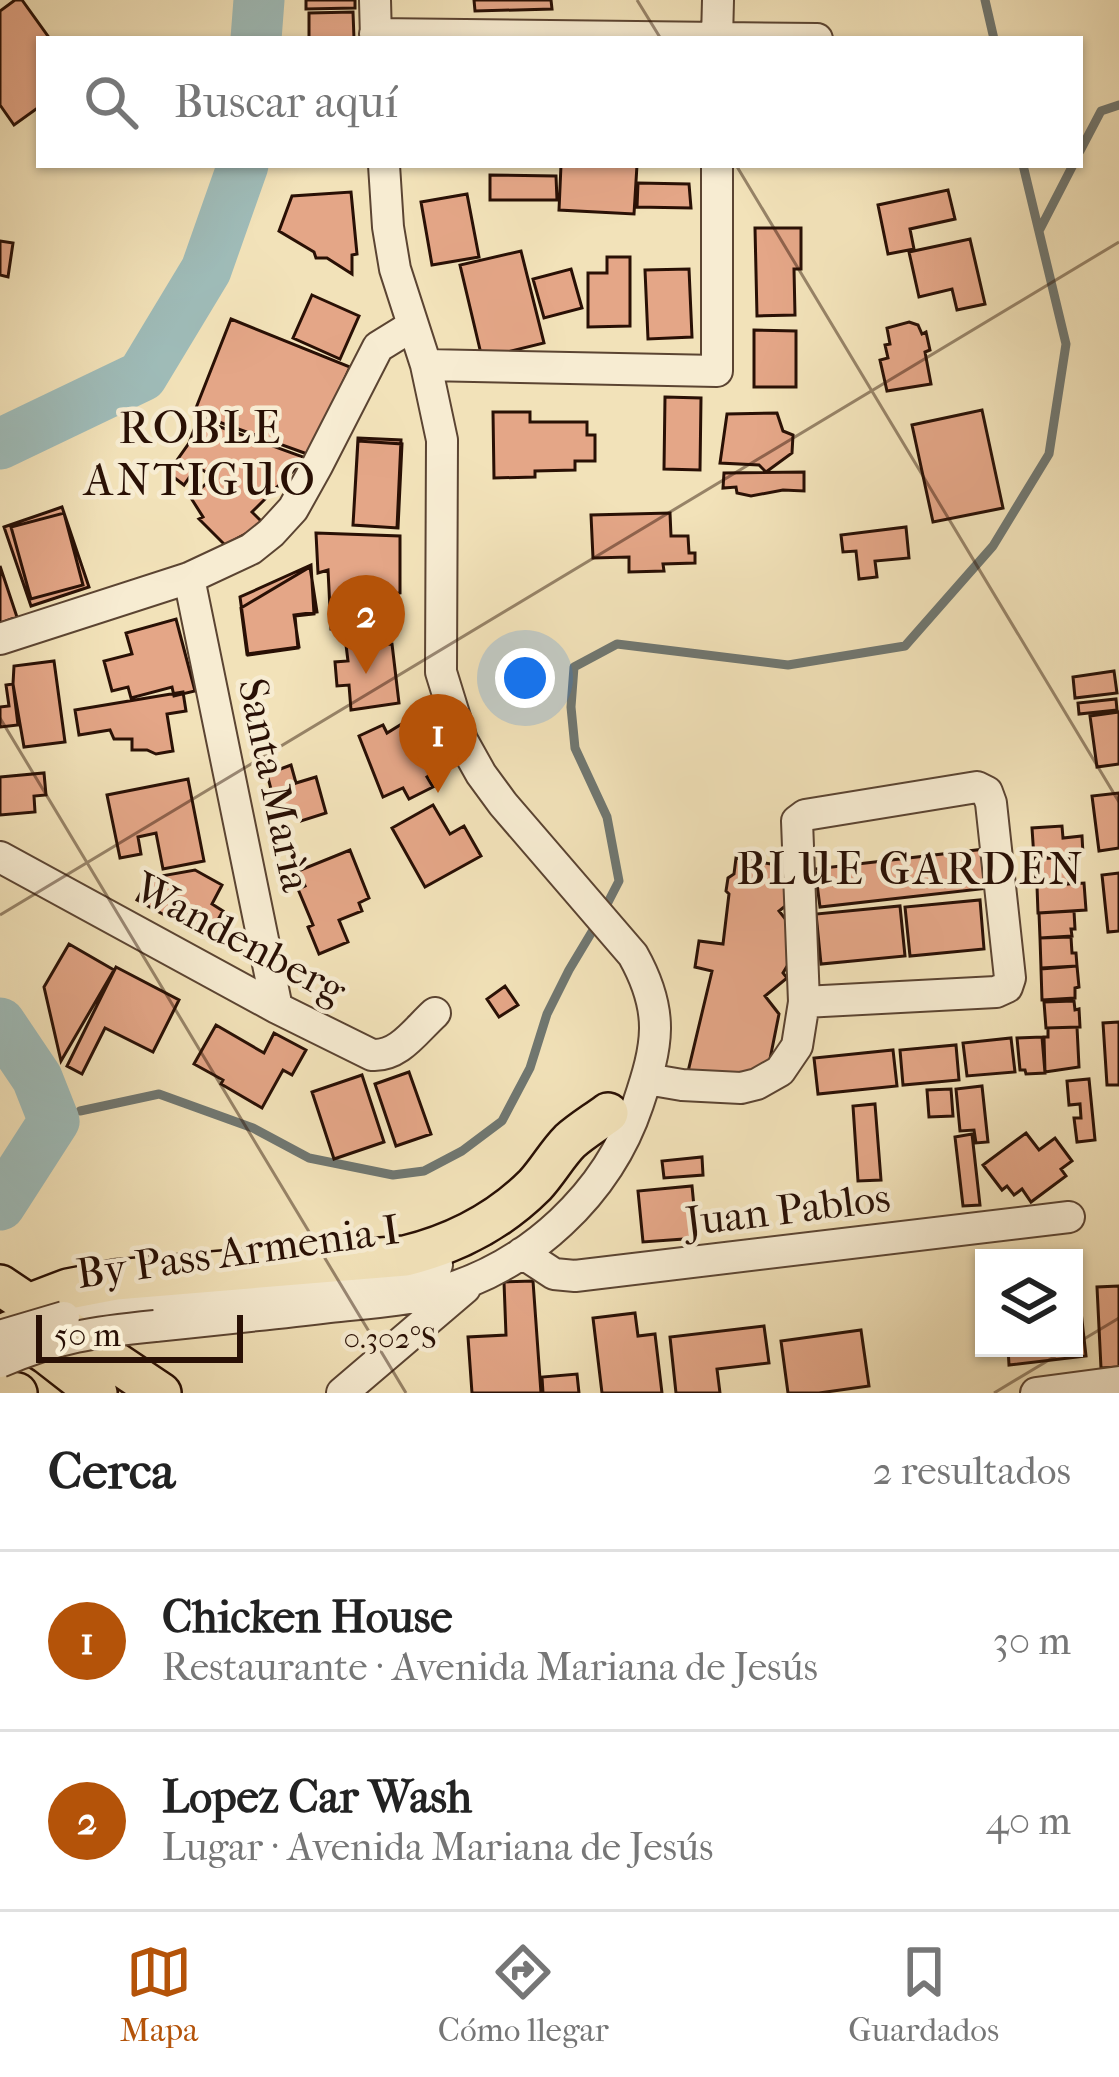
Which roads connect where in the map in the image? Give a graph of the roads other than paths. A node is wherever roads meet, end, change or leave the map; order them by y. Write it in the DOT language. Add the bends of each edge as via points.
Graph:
graph roads {
  1 [pos="375,0"];
  2 [pos="718,0"];
  3 [pos="376,36"];
  4 [pos="717,36"];
  5 [pos="384,168"];
  6 [pos="717,168"];
  7 [pos="412,326"];
  8 [pos="426,365"];
  9 [pos="189,578"];
  10 [pos="0,639"];
  11 [pos="0,857"];
  12 [pos="650,994"];
  13 [pos="804,1002"];
  14 [pos="277,1008"];
  15 [pos="435,1013"];
  16 [pos="646,1079"];
  17 [pos="608,1113"];
  18 [pos="1069,1217"];
  19 [pos="522,1253"];
  20 [pos="479,1276"];
  21 [pos="398,1288"];
  22 [pos="8,1301"];
  23 [pos="0,1336"];
  24 [pos="0,1362"];
  25 [pos="1119,1382"];
  26 [pos="0,1390"];
  27 [pos="17,1393"];
  28 [pos="97,1393"];
  29 [pos="161,1393"];
  30 [pos="342,1393"];
  31 [pos="1036,1393"];
  1 -- 3 [label="street"];
  2 -- 4 [label="street"];
  5 -- 7 [label="street" via="395,269"];
  6 -- 8 [label="street" via="717,370"];
  7 -- 8 [label="street"];
  7 -- 9 [label="street" via="378,347 317,466 271,533"];
  8 -- 12 [label="street" via="443,452 441,672 461,740 503,804 633,955"];
  9 -- 10 [label="street"];
  9 -- 14 [label="street, Santa Marìa"];
  11 -- 14 [label="street, Wandenberg"];
  12 -- 16 [label="street, By Pass Armenia I" via="657,1019"];
  12 -- 17 [label="street, By Pass Armenia I" via="633,1065"];
  13 -- 13 [label="street" via="1007,987 986,792 977,787 797,821"];
  13 -- 16 [label="street" via="797,1046 781,1071 757,1084"];
  14 -- 15 [label="street, Wandenberg" via="383,1056"];
  16 -- 19 [label="street, By Pass Armenia I" via="633,1120 595,1185"];
  17 -- 21 [label="street, By Pass Armenia I" via="568,1169 518,1216"];
  17 -- 22 [label="main road" via="500,1214 432,1250 115,1280"];
  18 -- 19 [label="street, Juan Pablos" via="575,1276 554,1274"];
  19 -- 20 [label="street, By Pass Armenia I"];
  20 -- 21 [label="street, By Pass Armenia I" via="440,1291"];
  20 -- 30 [label="street"];
  21 -- 23 [label="street, By Pass Armenia I, bridge" via="149,1300"];
  21 -- 24 [label="street, By Pass Armenia I, bridge" via="83,1334"];
  22 -- 28 [label="main road" via="47,1354"];
  22 -- 29 [label="main road"];
  25 -- 31 [label="street"];
  26 -- 27 [label="main road"];
}
